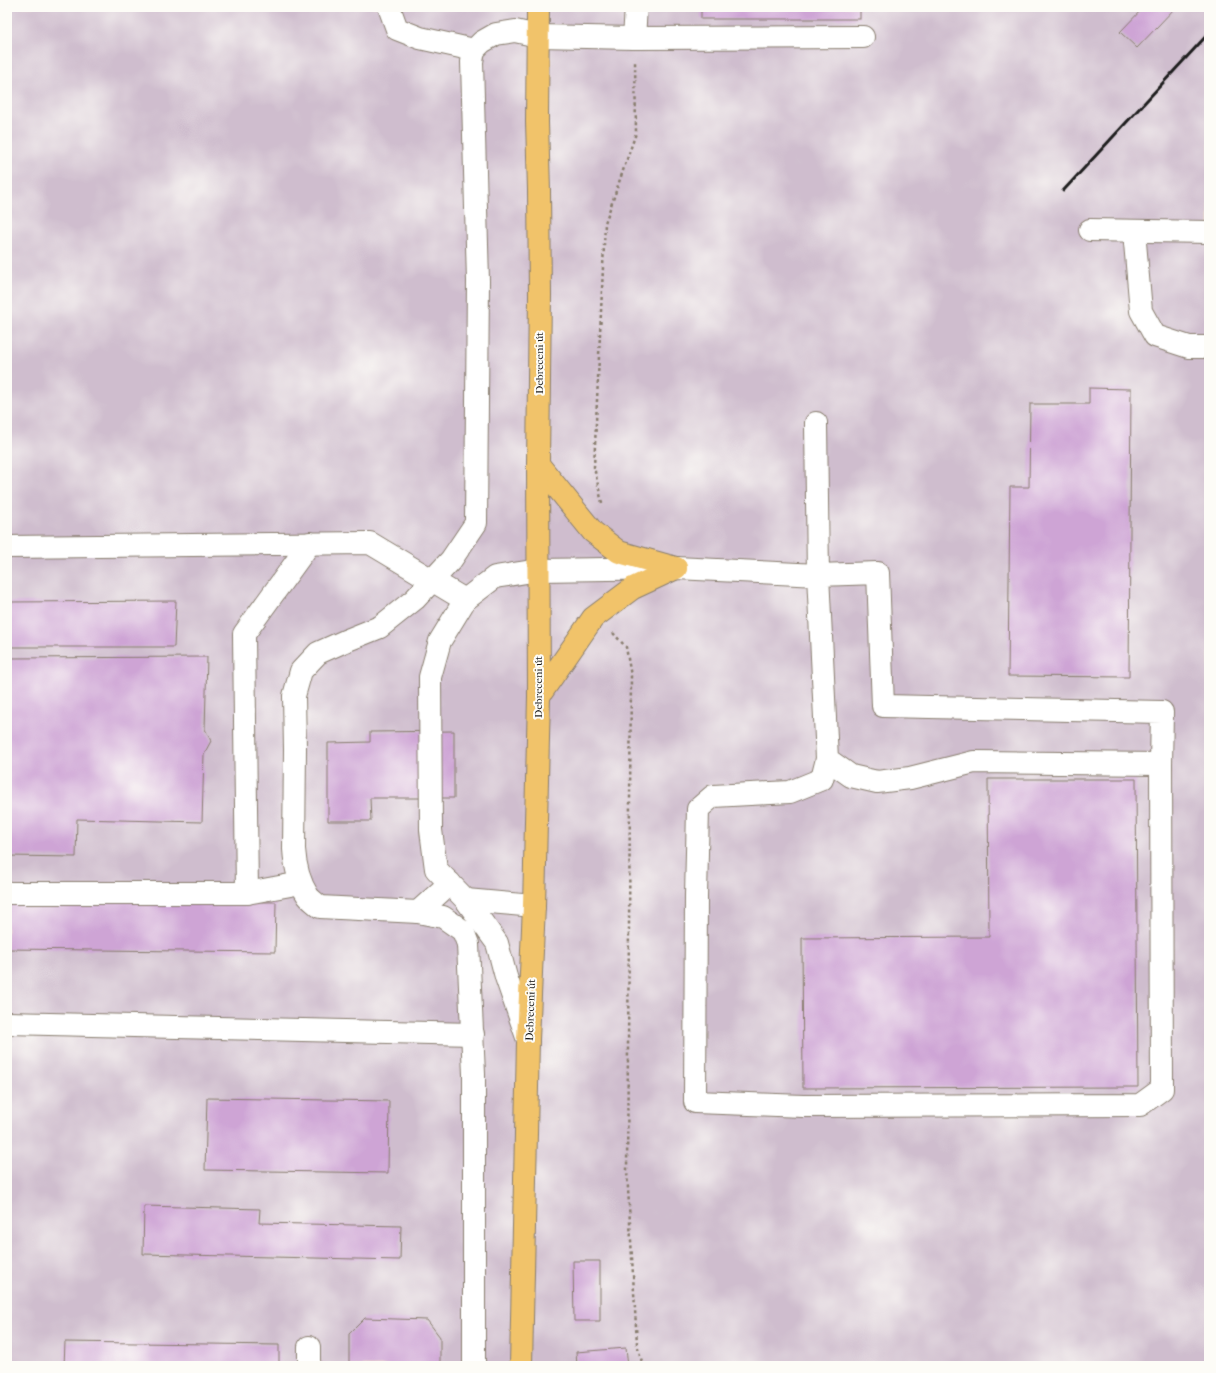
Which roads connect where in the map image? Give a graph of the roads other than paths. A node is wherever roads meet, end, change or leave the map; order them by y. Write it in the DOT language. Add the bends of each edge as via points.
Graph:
graph roads {
  1 [pos="389,7"];
  2 [pos="538,7"];
  3 [pos="636,7"];
  4 [pos="538,36"];
  5 [pos="863,37"];
  6 [pos="634,38"];
  7 [pos="474,50"];
  8 [pos="1090,230"];
  9 [pos="1134,231"];
  10 [pos="1209,232"];
  11 [pos="1209,347"];
  12 [pos="816,423"];
  13 [pos="538,464"];
  14 [pos="310,543"];
  15 [pos="7,547"];
  16 [pos="676,568"];
  17 [pos="539,570"];
  18 [pos="818,575"];
  19 [pos="432,580"];
  20 [pos="465,600"];
  21 [pos="539,696"];
  22 [pos="827,758"];
  23 [pos="1161,764"];
  24 [pos="301,883"];
  25 [pos="450,883"];
  26 [pos="7,893"];
  27 [pos="247,893"];
  28 [pos="466,900"];
  29 [pos="534,906"];
  30 [pos="418,912"];
  31 [pos="7,1023"];
  32 [pos="472,1034"];
  33 [pos="528,1040"];
  34 [pos="474,1366"];
  35 [pos="521,1366"];
  1 -- 7 [label="street" via="397,29 420,38"];
  2 -- 4 [label="main road, Debreceni út"];
  3 -- 6 [label="street"];
  4 -- 6 [label="street"];
  4 -- 7 [label="street" via="515,32 496,34"];
  4 -- 13 [label="main road, Debreceni út"];
  5 -- 6 [label="street"];
  7 -- 19 [label="street" via="472,62 478,281 476,523 451,560"];
  8 -- 9 [label="street"];
  9 -- 10 [label="street"];
  9 -- 11 [label="street" via="1141,311 1155,336 1189,346"];
  12 -- 18 [label="street"];
  13 -- 16 [label="main road" via="593,532 618,552"];
  13 -- 17 [label="main road, Debreceni út"];
  14 -- 15 [label="street"];
  14 -- 19 [label="street" via="370,542"];
  14 -- 27 [label="street" via="244,634"];
  16 -- 17 [label="street"];
  16 -- 18 [label="street"];
  16 -- 21 [label="main road" via="633,588 593,618"];
  17 -- 20 [label="street" via="495,578"];
  17 -- 21 [label="main road, Debreceni út"];
  18 -- 22 [label="street"];
  18 -- 23 [label="street" via="878,573 883,706 1162,712"];
  19 -- 20 [label="street"];
  19 -- 24 [label="street" via="415,599 380,627 318,653 301,671 294,696 294,849"];
  20 -- 25 [label="street" via="440,641 430,677 431,830 436,869"];
  21 -- 29 [label="main road, Debreceni út"];
  22 -- 23 [label="street" via="851,776 877,782 910,778 974,762"];
  22 -- 23 [label="street" via="822,778 790,792 713,796 698,809 695,1102 803,1106 1140,1105 1162,1089"];
  24 -- 27 [label="street"];
  24 -- 30 [label="street" via="308,896 320,907"];
  25 -- 28 [label="street"];
  25 -- 30 [label="street"];
  26 -- 27 [label="street"];
  28 -- 29 [label="street"];
  28 -- 33 [label="street" via="497,943"];
  29 -- 33 [label="main road, Debreceni út"];
  30 -- 32 [label="street" via="443,917 463,931 468,944"];
  31 -- 32 [label="street"];
  32 -- 34 [label="street"];
  33 -- 35 [label="main road, Debreceni út"];
}
